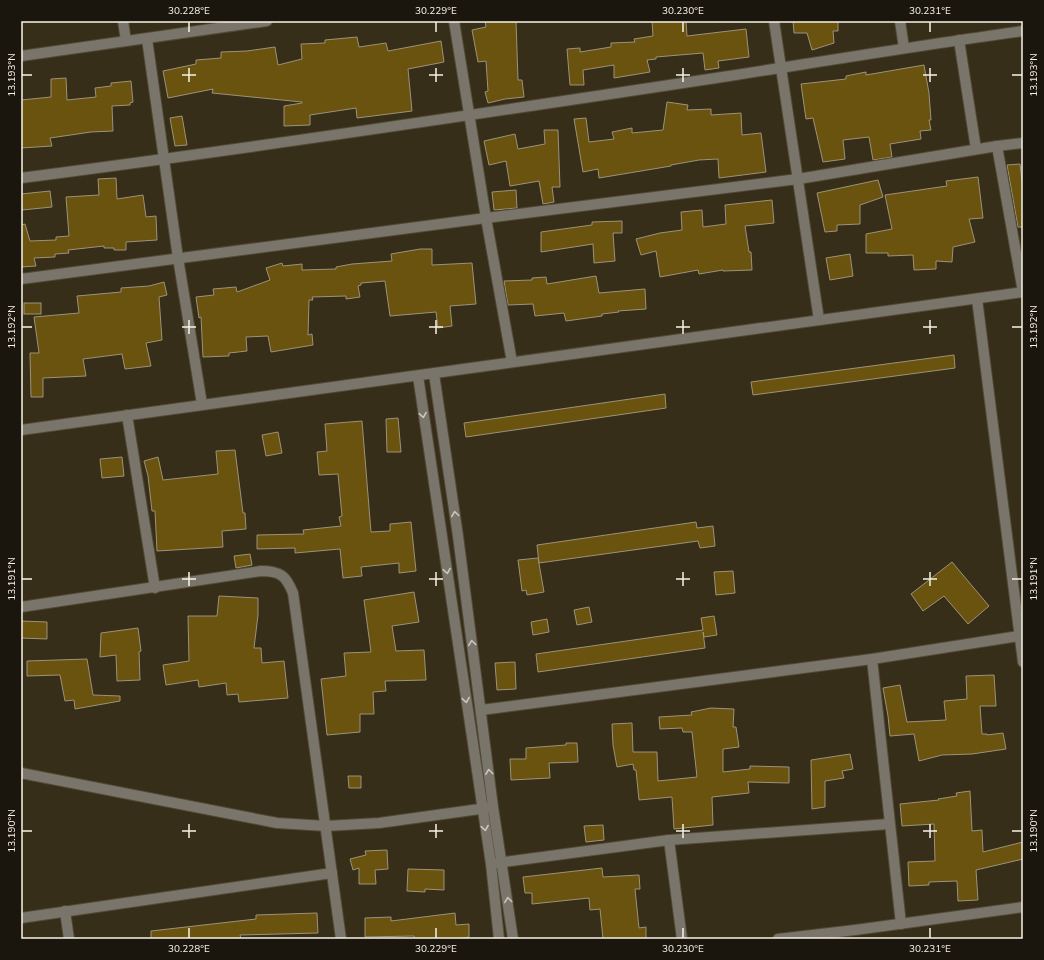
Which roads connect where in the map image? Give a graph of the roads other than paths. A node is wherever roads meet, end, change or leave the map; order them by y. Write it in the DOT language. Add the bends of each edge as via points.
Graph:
graph roads {
  1 [pos="124,21"];
  2 [pos="267,21"];
  3 [pos="454,21"];
  4 [pos="774,21"];
  5 [pos="900,21"];
  6 [pos="1023,31"];
  7 [pos="147,39"];
  8 [pos="959,40"];
  9 [pos="126,41"];
  10 [pos="904,48"];
  11 [pos="21,56"];
  12 [pos="781,68"];
  13 [pos="469,116"];
  14 [pos="1023,143"];
  15 [pos="998,146"];
  16 [pos="976,149"];
  17 [pos="165,159"];
  18 [pos="21,178"];
  19 [pos="798,179"];
  20 [pos="486,218"];
  21 [pos="178,258"];
  22 [pos="21,279"];
  23 [pos="1023,292"];
  24 [pos="977,299"];
  25 [pos="819,320"];
  26 [pos="512,362"];
  27 [pos="434,374"];
  28 [pos="418,376"];
  29 [pos="202,404"];
  30 [pos="127,415"];
  31 [pos="21,430"];
  32 [pos="156,588"];
  33 [pos="21,607"];
  34 [pos="1019,636"];
  35 [pos="872,658"];
  36 [pos="1023,662"];
  37 [pos="481,710"];
  38 [pos="21,773"];
  39 [pos="493,807"];
  40 [pos="482,808"];
  41 [pos="889,824"];
  42 [pos="326,826"];
  43 [pos="669,840"];
  44 [pos="502,862"];
  45 [pos="491,864"];
  46 [pos="332,872"];
  47 [pos="1023,907"];
  48 [pos="65,911"];
  49 [pos="21,918"];
  50 [pos="901,924"];
  51 [pos="69,939"];
  52 [pos="341,939"];
  53 [pos="499,939"];
  54 [pos="513,939"];
  55 [pos="682,939"];
  56 [pos="778,939"];
  1 -- 9 [label="street"];
  2 -- 7 [label="street"];
  3 -- 13 [label="street"];
  4 -- 12 [label="street"];
  5 -- 10 [label="street"];
  6 -- 8 [label="street"];
  7 -- 9 [label="street"];
  7 -- 17 [label="street"];
  8 -- 10 [label="street"];
  8 -- 16 [label="street"];
  9 -- 11 [label="street"];
  10 -- 12 [label="street"];
  12 -- 13 [label="street"];
  12 -- 19 [label="street"];
  13 -- 17 [label="street"];
  13 -- 20 [label="street"];
  14 -- 15 [label="street"];
  15 -- 16 [label="street"];
  15 -- 23 [label="street"];
  16 -- 19 [label="street"];
  17 -- 18 [label="street"];
  17 -- 21 [label="street"];
  19 -- 20 [label="street"];
  19 -- 25 [label="street"];
  20 -- 21 [label="street"];
  20 -- 26 [label="street"];
  21 -- 22 [label="street"];
  21 -- 29 [label="street"];
  23 -- 24 [label="street"];
  24 -- 25 [label="street"];
  24 -- 34 [label="street"];
  25 -- 26 [label="street"];
  26 -- 27 [label="street"];
  27 -- 28 [label="street"];
  37 -- 27 [label="street, one-way"];
  28 -- 29 [label="street"];
  28 -- 40 [label="street, one-way"];
  29 -- 30 [label="street"];
  30 -- 31 [label="street"];
  30 -- 32 [label="street"];
  32 -- 33 [label="street"];
  32 -- 42 [label="street" via="261,571 281,574 289,582 293,594"];
  34 -- 35 [label="street"];
  34 -- 36 [label="street"];
  35 -- 37 [label="street"];
  35 -- 41 [label="street"];
  39 -- 37 [label="street, one-way"];
  38 -- 42 [label="street" via="277,823"];
  39 -- 40 [label="street"];
  39 -- 44 [label="street"];
  40 -- 42 [label="street" via="378,823"];
  40 -- 45 [label="street, one-way"];
  41 -- 43 [label="street"];
  41 -- 50 [label="street"];
  42 -- 46 [label="street"];
  43 -- 44 [label="street"];
  43 -- 55 [label="street"];
  44 -- 45 [label="street"];
  54 -- 44 [label="street, one-way"];
  45 -- 53 [label="street"];
  46 -- 48 [label="street"];
  46 -- 52 [label="street"];
  47 -- 50 [label="street"];
  48 -- 49 [label="street"];
  48 -- 51 [label="street"];
  50 -- 56 [label="street"];
}
